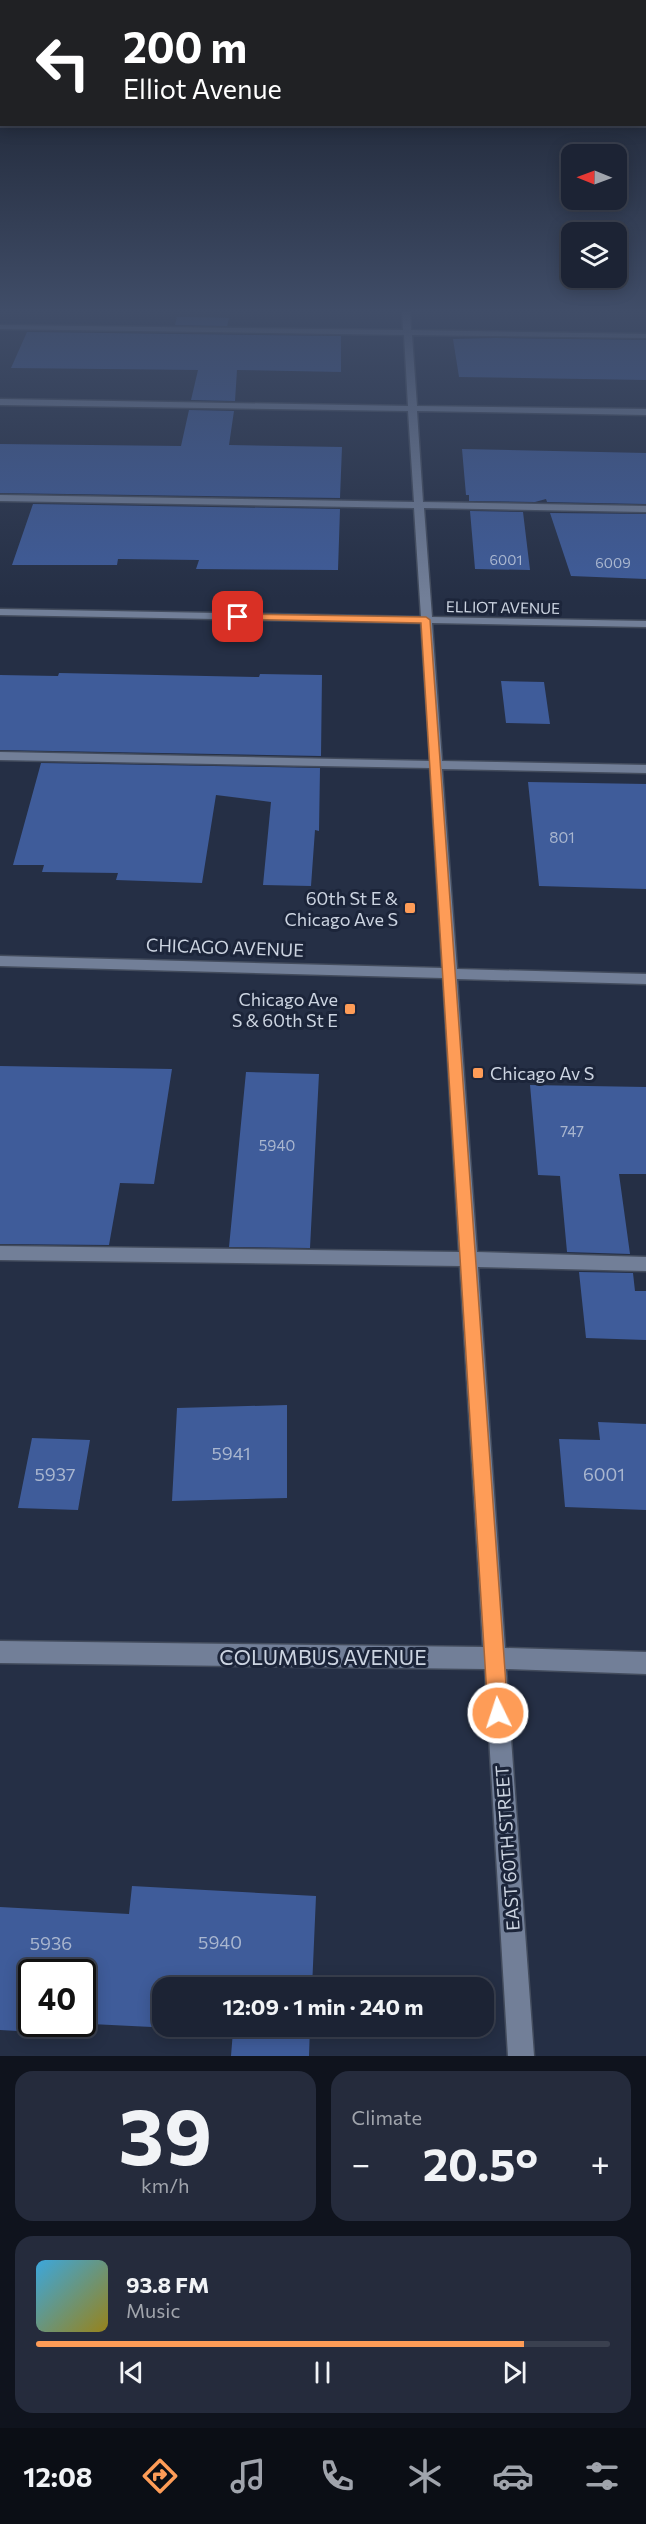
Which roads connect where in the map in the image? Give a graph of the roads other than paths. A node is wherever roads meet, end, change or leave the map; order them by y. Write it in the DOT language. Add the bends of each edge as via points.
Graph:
graph roads {
  1 [pos="232,406"];
  2 [pos="412,406"];
  3 [pos="412,409"];
  4 [pos="646,412"];
  5 [pos="0,498"];
  6 [pos="418,505"];
  7 [pos="646,509"];
  8 [pos="0,612"];
  9 [pos="426,620"];
  10 [pos="646,624"];
  11 [pos="0,756"];
  12 [pos="435,765"];
  13 [pos="646,770"];
  14 [pos="0,961"];
  15 [pos="448,973"];
  16 [pos="646,979"];
  17 [pos="0,1253"];
  18 [pos="467,1259"];
  19 [pos="646,1264"];
  20 [pos="0,1652"];
  21 [pos="494,1658"];
  22 [pos="646,1663"];
  23 [pos="521,2056"];
  1 -- 3 [label="street"];
  2 -- 3 [label="street, EAST 60TH STREET"];
  3 -- 4 [label="street"];
  3 -- 6 [label="street, EAST 60TH STREET"];
  5 -- 6 [label="street"];
  6 -- 7 [label="street"];
  6 -- 9 [label="street, EAST 60TH STREET"];
  8 -- 9 [label="street, ELLIOT AVENUE"];
  9 -- 10 [label="street, ELLIOT AVENUE"];
  9 -- 12 [label="street, EAST 60TH STREET"];
  11 -- 12 [label="street"];
  12 -- 13 [label="street"];
  12 -- 15 [label="street, EAST 60TH STREET"];
  14 -- 15 [label="street, CHICAGO AVENUE"];
  15 -- 16 [label="street, CHICAGO AVENUE"];
  15 -- 18 [label="street, EAST 60TH STREET"];
  17 -- 18 [label="street"];
  18 -- 19 [label="street"];
  18 -- 21 [label="street, EAST 60TH STREET"];
  20 -- 21 [label="street, COLUMBUS AVENUE"];
  21 -- 22 [label="street, COLUMBUS AVENUE"];
  21 -- 23 [label="street, EAST 60TH STREET"];
}
